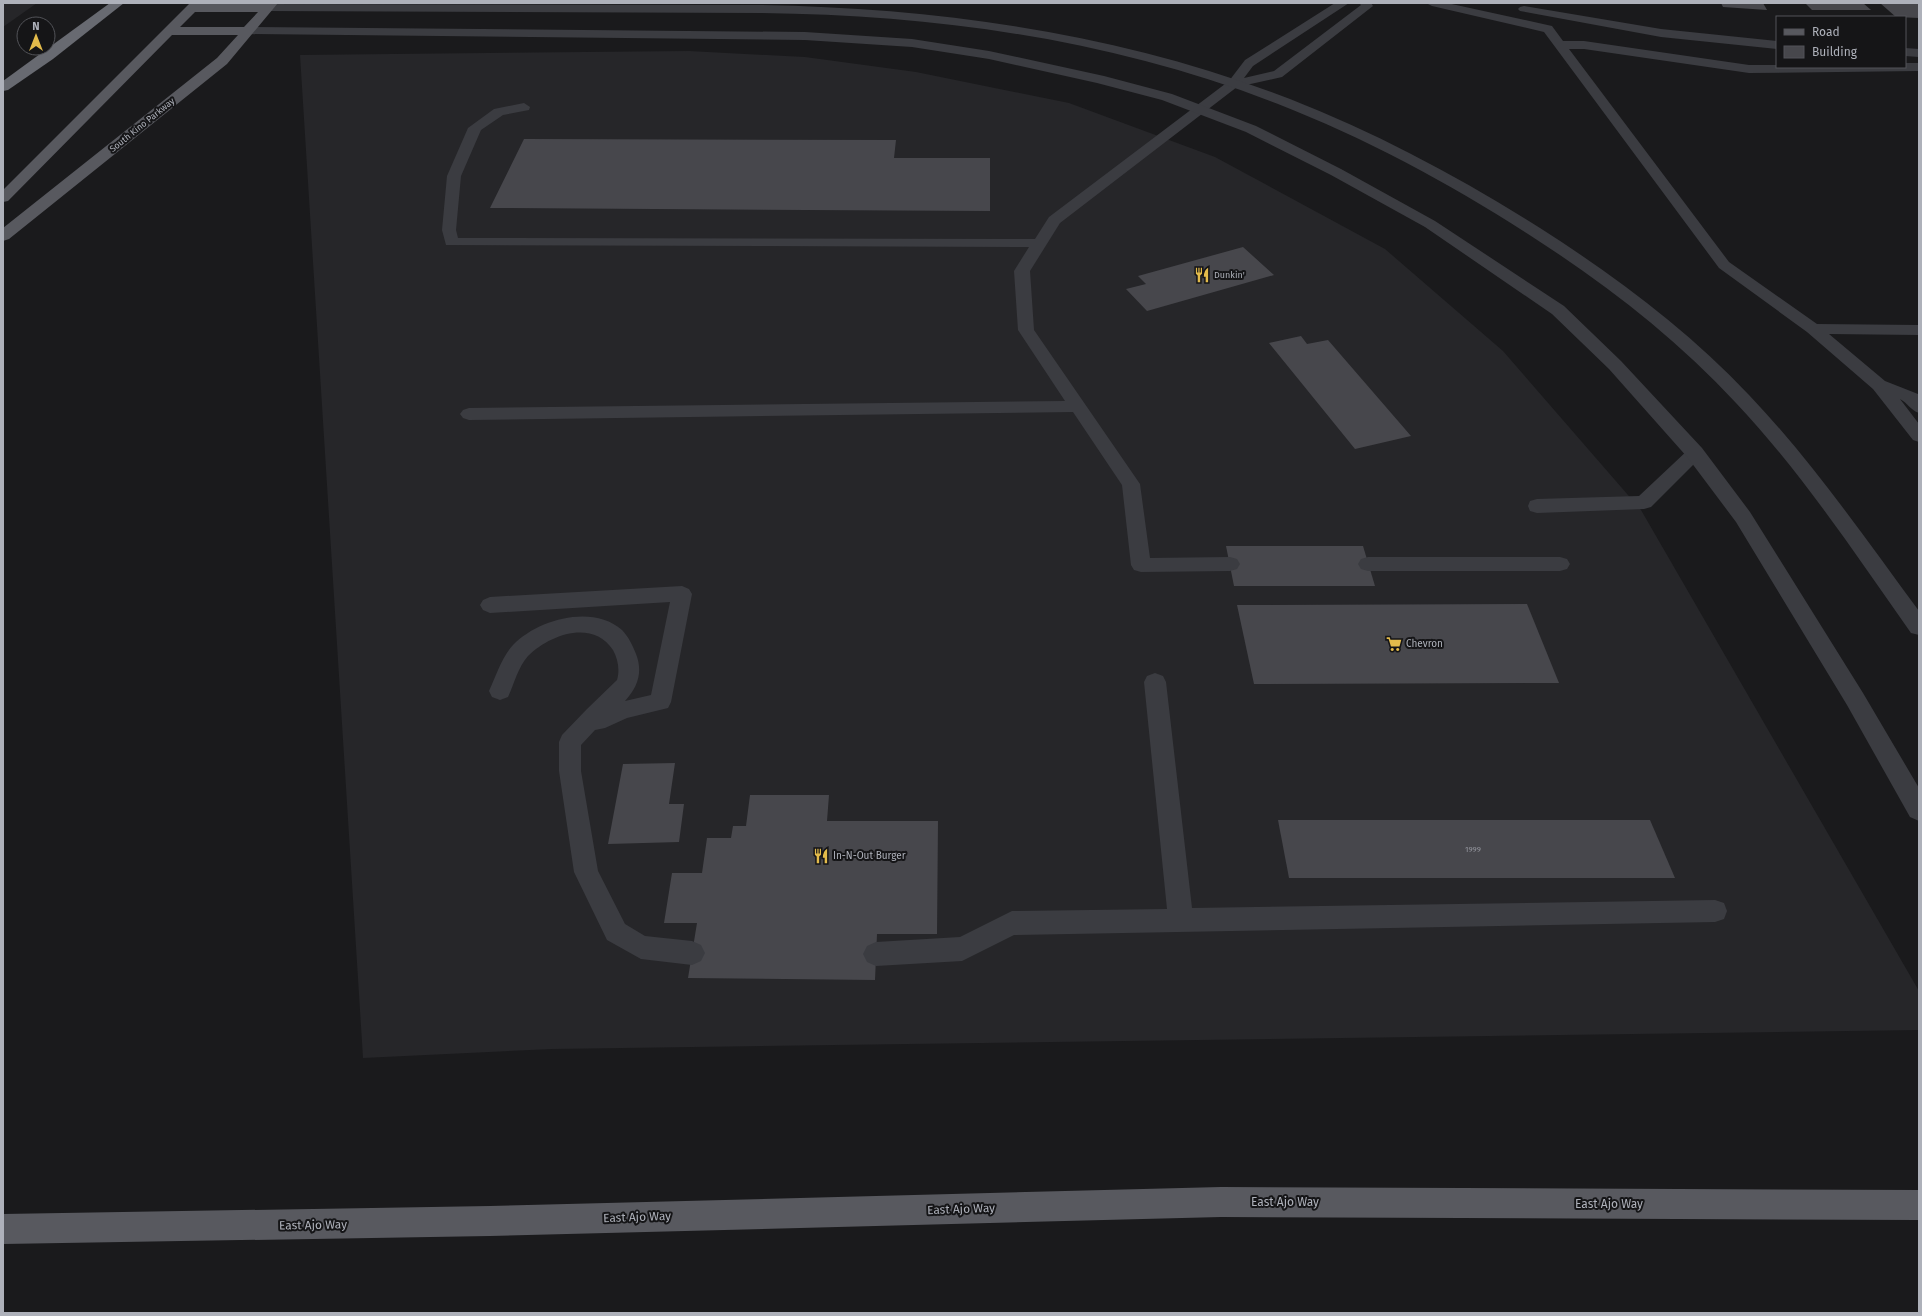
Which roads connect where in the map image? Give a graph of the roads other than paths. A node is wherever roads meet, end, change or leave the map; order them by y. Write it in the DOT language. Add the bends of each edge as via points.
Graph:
graph roads {
  1 [pos="118,3"];
  2 [pos="1343,3"];
  3 [pos="1365,3"];
  4 [pos="1432,3"];
  5 [pos="194,5"];
  6 [pos="269,6"];
  7 [pos="1515,8"];
  8 [pos="1326,14"];
  9 [pos="1347,21"];
  10 [pos="168,31"];
  11 [pos="247,31"];
  12 [pos="1560,45"];
  13 [pos="1776,45"];
  14 [pos="1906,52"];
  15 [pos="1919,53"];
  16 [pos="1919,68"];
  17 [pos="1233,84"];
  18 [pos="3,87"];
  19 [pos="524,107"];
  20 [pos="1200,110"];
  21 [pos="3,198"];
  22 [pos="3,236"];
  23 [pos="1040,243"];
  24 [pos="1813,329"];
  25 [pos="1919,330"];
  26 [pos="1879,385"];
  27 [pos="1076,406"];
  28 [pos="1919,407"];
  29 [pos="469,414"];
  30 [pos="1919,436"];
  31 [pos="1695,453"];
  32 [pos="1537,506"];
  33 [pos="1230,564"];
  34 [pos="1368,564"];
  35 [pos="1560,564"];
  36 [pos="490,605"];
  37 [pos="1919,627"];
  38 [pos="1155,682"];
  39 [pos="500,690"];
  40 [pos="580,732"];
  41 [pos="1919,810"];
  42 [pos="1715,911"];
  43 [pos="1181,920"];
  44 [pos="692,953"];
  45 [pos="876,954"];
  46 [pos="1919,1205"];
  47 [pos="3,1229"];
  1 -- 18 [label="highway"];
  2 -- 8 [label="lane"];
  3 -- 9 [label="lane" via="1367,6"];
  4 -- 12 [label="lane" via="1548,29"];
  5 -- 6 [label="main road"];
  5 -- 10 [label="main road"];
  6 -- 11 [label="main road, South Kino Parkway"];
  6 -- 17 [label="street" via="738,9 885,15 1036,32 1124,51"];
  7 -- 13 [label="lane" via="1661,33"];
  8 -- 9 [label="lane"];
  8 -- 17 [label="lane" via="1249,63"];
  9 -- 17 [label="lane" via="1278,74"];
  10 -- 11 [label="main road"];
  10 -- 21 [label="main road"];
  11 -- 20 [label="street" via="805,36 912,43 989,55 1099,78 1167,97"];
  11 -- 22 [label="main road, South Kino Parkway" via="222,61"];
  12 -- 16 [label="lane" via="1584,45 1748,69"];
  12 -- 24 [label="lane" via="1724,266"];
  14 -- 15 [label="lane"];
  17 -- 20 [label="lane"];
  17 -- 37 [label="street" via="1261,92 1325,118 1397,152 1486,200 1584,263 1671,332 1743,398 1817,487"];
  19 -- 23 [label="lane" via="499,112 475,128 454,176 449,230 451,242"];
  20 -- 23 [label="lane" via="1054,220"];
  20 -- 31 [label="street" via="1251,129 1430,224 1558,310 1615,365"];
  23 -- 27 [label="lane" via="1022,271 1026,330"];
  24 -- 25 [label="lane"];
  24 -- 26 [label="lane"];
  26 -- 28 [label="lane" via="1912,398"];
  26 -- 30 [label="lane"];
  27 -- 29 [label="lane"];
  27 -- 33 [label="lane" via="1131,484 1141,565"];
  31 -- 32 [label="lane" via="1644,502"];
  31 -- 41 [label="street" via="1743,517 1856,699"];
  34 -- 35 [label="lane"];
  36 -- 40 [label="lane" via="682,594 660,702 613,713"];
  38 -- 43 [label="lane"];
  39 -- 40 [label="lane" via="519,651 542,634 568,624 590,624 609,632 622,644 629,660 628,678 623,690"];
  40 -- 44 [label="lane" via="570,742 570,771 586,872 616,932 641,947"];
  42 -- 43 [label="lane"];
  43 -- 45 [label="lane" via="1012,923 962,949"];
  46 -- 47 [label="main road, East Ajo Way" via="1221,1202 490,1222"];
}
